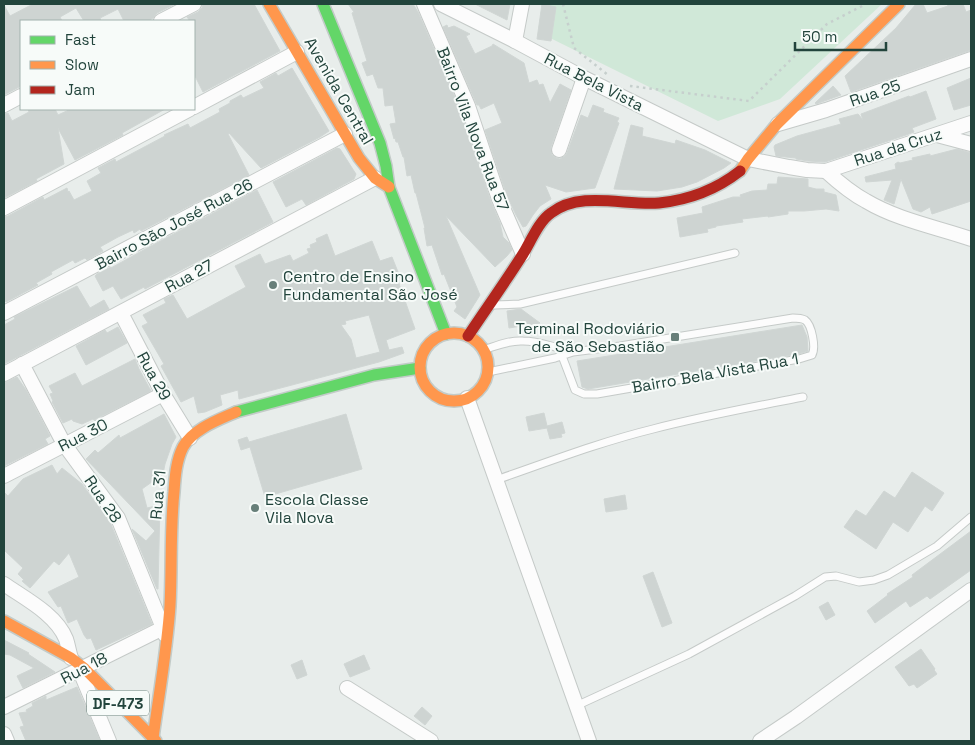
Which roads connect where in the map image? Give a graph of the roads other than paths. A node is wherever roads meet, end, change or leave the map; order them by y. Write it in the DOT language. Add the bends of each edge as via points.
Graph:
graph roads {
  1 [pos="194,4"];
  2 [pos="269,4"];
  3 [pos="323,4"];
  4 [pos="424,4"];
  5 [pos="441,4"];
  6 [pos="522,4"];
  7 [pos="900,4"];
  8 [pos="163,20"];
  9 [pos="515,41"];
  10 [pos="297,52"];
  11 [pos="971,60"];
  12 [pos="584,78"];
  13 [pos="20,97"];
  14 [pos="4,105"];
  15 [pos="195,106"];
  16 [pos="188,110"];
  17 [pos="971,123"];
  18 [pos="777,124"];
  19 [pos="345,134"];
  20 [pos="937,135"];
  21 [pos="971,144"];
  22 [pos="559,150"];
  23 [pos="748,159"];
  24 [pos="826,171"];
  25 [pos="375,178"];
  26 [pos="389,187"];
  27 [pos="4,208"];
  28 [pos="971,239"];
  29 [pos="735,253"];
  30 [pos="523,254"];
  31 [pos="489,305"];
  32 [pos="4,313"];
  33 [pos="121,313"];
  34 [pos="446,334"];
  35 [pos="468,336"];
  36 [pos="559,348"];
  37 [pos="483,350"];
  38 [pos="573,352"];
  39 [pos="561,356"];
  40 [pos="22,364"];
  41 [pos="420,368"];
  42 [pos="488,372"];
  43 [pos="4,374"];
  44 [pos="163,394"];
  45 [pos="803,397"];
  46 [pos="468,398"];
  47 [pos="190,438"];
  48 [pos="64,444"];
  49 [pos="4,476"];
  50 [pos="496,480"];
  51 [pos="971,517"];
  52 [pos="4,584"];
  53 [pos="971,590"];
  54 [pos="5,623"];
  55 [pos="163,628"];
  56 [pos="167,643"];
  57 [pos="71,658"];
  58 [pos="81,669"];
  59 [pos="347,688"];
  60 [pos="576,706"];
  61 [pos="4,707"];
  62 [pos="4,734"];
  63 [pos="153,740"];
  64 [pos="7,741"];
  65 [pos="110,741"];
  66 [pos="431,741"];
  67 [pos="589,741"];
  68 [pos="760,741"];
  1 -- 8 [label="street"];
  2 -- 10 [label="street, Avenida Central"];
  3 -- 26 [label="street, Avenida Central" via="380,143"];
  4 -- 30 [label="street, Bairro Vila Nova Rua 57" via="468,106 499,199"];
  5 -- 9 [label="street, Rua Bela Vista"];
  6 -- 9 [label="street"];
  7 -- 18 [label="street"];
  9 -- 12 [label="street, Rua Bela Vista"];
  10 -- 15 [label="street"];
  10 -- 19 [label="street, Avenida Central"];
  11 -- 18 [label="street, Rua 25"];
  12 -- 22 [label="street"];
  12 -- 23 [label="street, Rua Bela Vista"];
  13 -- 14 [label="street"];
  16 -- 27 [label="street"];
  17 -- 20 [label="street, Rua da Cruz"];
  18 -- 23 [label="street"];
  19 -- 25 [label="street, Avenida Central"];
  19 -- 32 [label="street, Bairro São José Rua 26"];
  20 -- 21 [label="street"];
  20 -- 24 [label="street, Rua da Cruz"];
  23 -- 24 [label="street, Rua Bela Vista"];
  23 -- 30 [label="street" via="732,178 685,199 658,203 593,200 569,204 549,214"];
  24 -- 28 [label="street" via="845,188 889,213"];
  25 -- 26 [label="street, Avenida Central"];
  25 -- 33 [label="street, Rua 27"];
  26 -- 34 [label="street, Avenida Central"];
  29 -- 31 [label="lane" via="520,304"];
  30 -- 31 [label="street"];
  31 -- 35 [label="street"];
  33 -- 40 [label="street, Rua 27"];
  33 -- 44 [label="street, Rua 29"];
  34 -- 35 [label="street"];
  34 -- 41 [label="street" via="427,346"];
  35 -- 37 [label="street"];
  36 -- 37 [label="lane" via="523,341"];
  36 -- 38 [label="lane"];
  36 -- 39 [label="lane"];
  37 -- 42 [label="street"];
  38 -- 39 [label="lane"];
  38 -- 39 [label="lane, Bairro Bela Vista Rua 1" via="793,318 804,319 810,324 814,350 812,355 799,359 588,395 576,391"];
  39 -- 42 [label="lane"];
  40 -- 43 [label="street, Rua 27"];
  40 -- 48 [label="street, Rua 28"];
  41 -- 46 [label="street" via="424,384 437,396 452,401"];
  41 -- 47 [label="street, Rua 31" via="374,375 237,412 213,422"];
  42 -- 46 [label="street" via="481,388"];
  44 -- 47 [label="street, Rua 29"];
  44 -- 48 [label="street, Rua 30"];
  45 -- 50 [label="lane" via="652,429"];
  46 -- 50 [label="street"];
  47 -- 56 [label="street, Rua 31" via="176,468"];
  48 -- 49 [label="street, Rua 30"];
  48 -- 55 [label="street, Rua 28" via="118,518"];
  50 -- 60 [label="street"];
  51 -- 60 [label="lane" via="936,546 888,575 859,582 836,576 825,577 689,654"];
  52 -- 57 [label="street" via="54,620 65,638"];
  53 -- 68 [label="street"];
  54 -- 57 [label="street, DF-473"];
  55 -- 56 [label="street, Rua 28"];
  55 -- 58 [label="street, Rua 18"];
  56 -- 63 [label="street, Rua 31"];
  57 -- 58 [label="street, DF-473"];
  58 -- 61 [label="street, Rua 18"];
  58 -- 63 [label="street, DF-473"];
  58 -- 65 [label="street"];
  59 -- 66 [label="street"];
  60 -- 67 [label="street"];
  62 -- 64 [label="street"];
}
